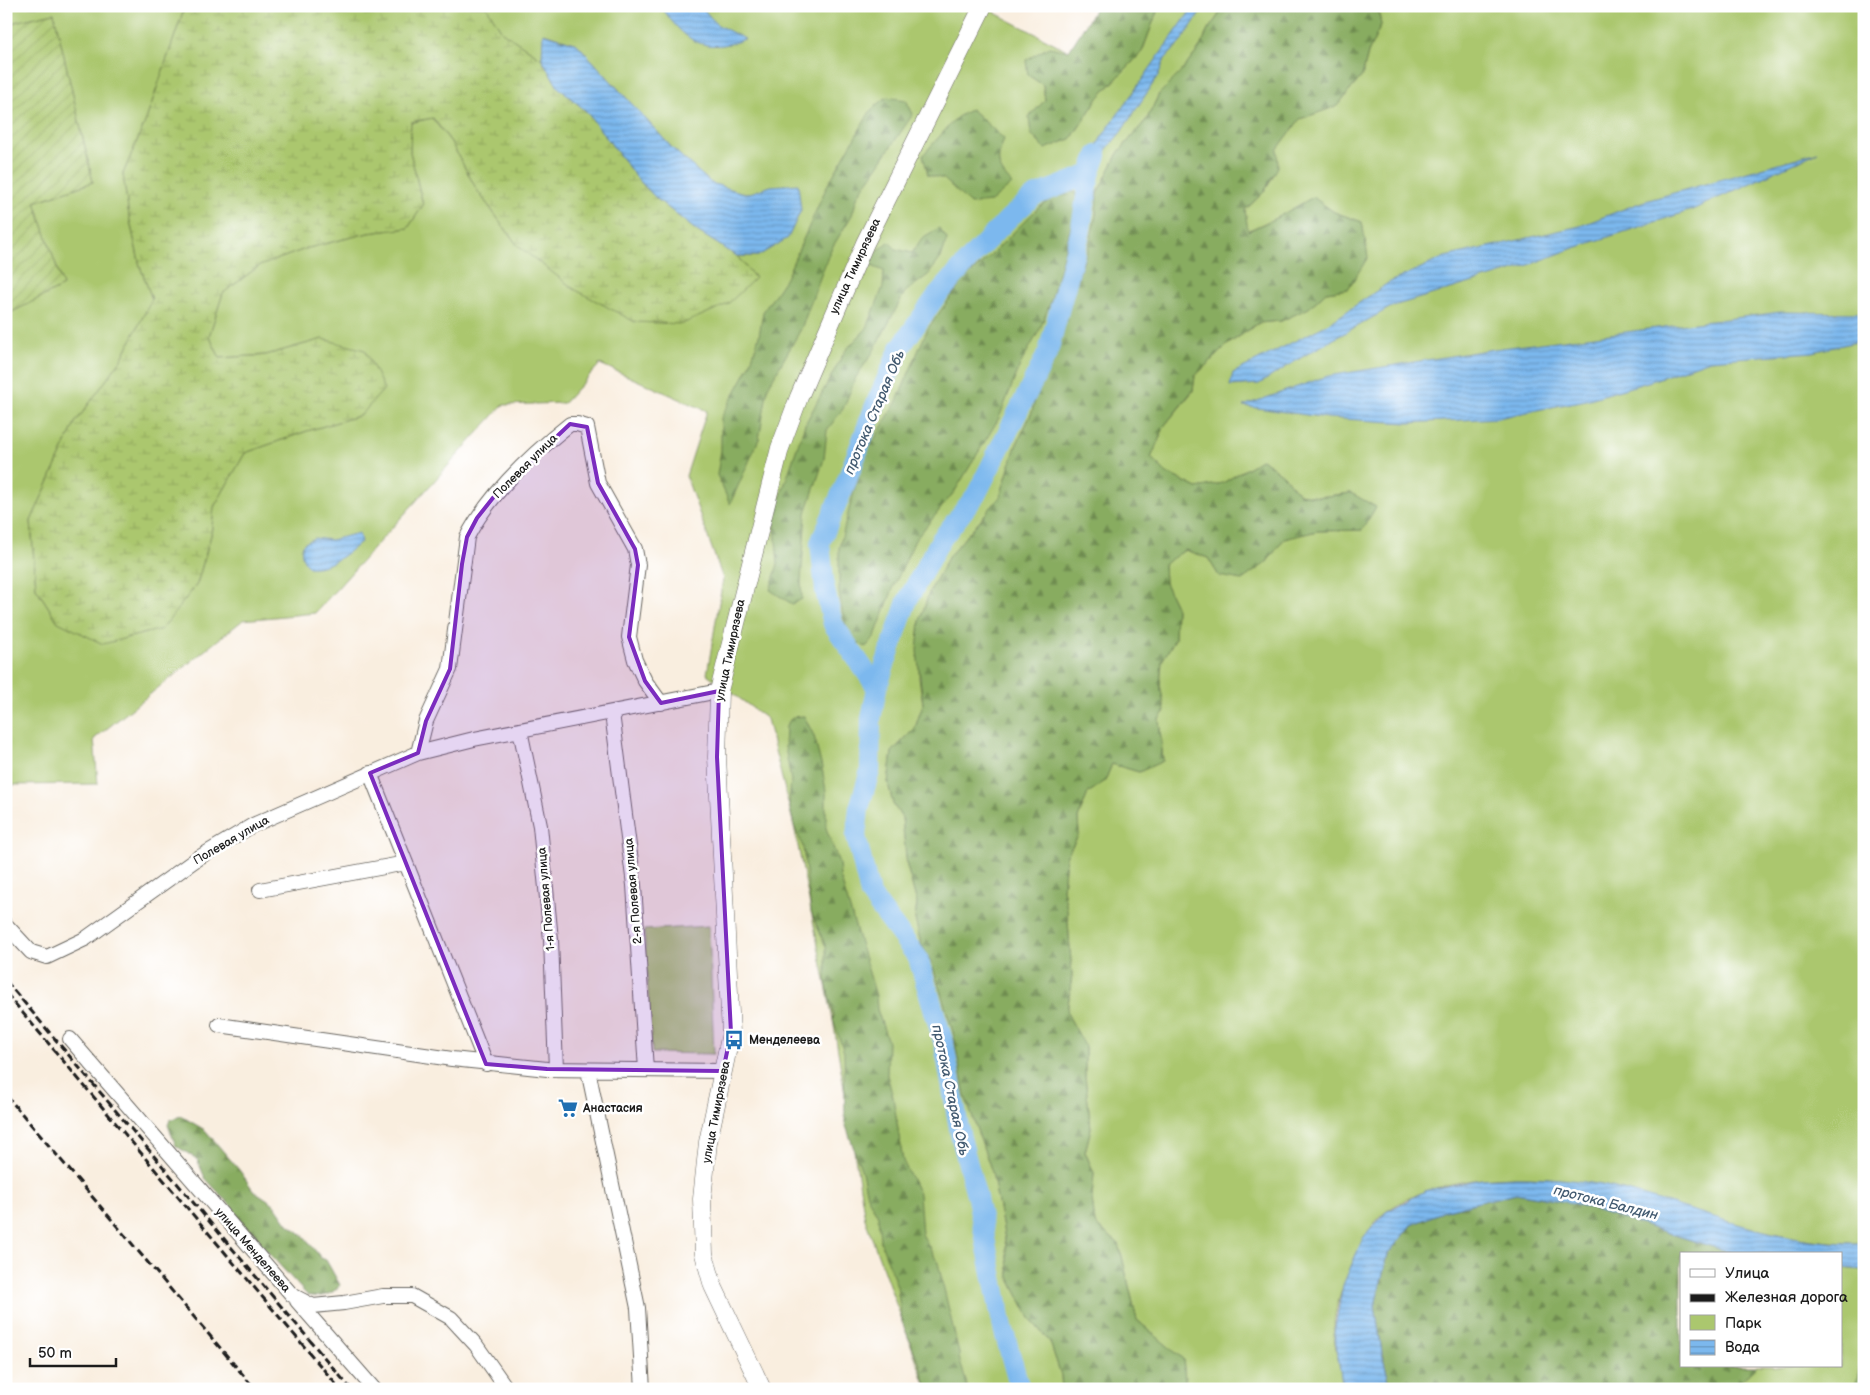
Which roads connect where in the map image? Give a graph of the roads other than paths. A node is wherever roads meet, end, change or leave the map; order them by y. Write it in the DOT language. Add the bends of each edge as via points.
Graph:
graph roads {
  1 [pos="983,6"];
  2 [pos="719,691"];
  3 [pos="661,703"];
  4 [pos="612,713"];
  5 [pos="520,730"];
  6 [pos="418,753"];
  7 [pos="370,773"];
  8 [pos="406,863"];
  9 [pos="260,890"];
  10 [pos="6,925"];
  11 [pos="219,1025"];
  12 [pos="70,1039"];
  13 [pos="486,1064"];
  14 [pos="556,1069"];
  15 [pos="588,1070"];
  16 [pos="646,1070"];
  17 [pos="723,1071"];
  18 [pos="292,1295"];
  19 [pos="374,1389"];
  20 [pos="507,1389"];
  21 [pos="643,1389"];
  22 [pos="762,1389"];
  1 -- 2 [label="street, улица Тимирязева" via="865,243 798,397 780,448"];
  2 -- 3 [label="street, Полевая улица"];
  2 -- 17 [label="street, улица Тимирязева" via="717,756 731,1033"];
  3 -- 4 [label="street, Полевая улица"];
  3 -- 6 [label="street, Полевая улица" via="635,660 629,637 638,565 635,549 598,484 587,427 570,424 496,494 467,537 450,669 426,721"];
  4 -- 5 [label="street, Полевая улица"];
  4 -- 16 [label="street, 2-я Полевая улица" via="634,885"];
  5 -- 6 [label="street, Полевая улица"];
  5 -- 14 [label="street, 1-я Полевая улица" via="540,826 551,940"];
  6 -- 7 [label="street, Полевая улица"];
  7 -- 8 [label="street"];
  7 -- 10 [label="street, Полевая улица" via="253,825 198,858 84,940 47,957 31,952"];
  8 -- 9 [label="street"];
  8 -- 13 [label="street"];
  11 -- 13 [label="street"];
  12 -- 18 [label="street, улица Менделеева"];
  13 -- 14 [label="street"];
  14 -- 15 [label="street"];
  15 -- 16 [label="street"];
  15 -- 21 [label="street" via="638,1308"];
  16 -- 17 [label="street"];
  17 -- 22 [label="street, улица Тимирязева" via="708,1142 702,1199 704,1254 713,1286"];
  18 -- 19 [label="street"];
  18 -- 20 [label="street, улица Менделеева" via="314,1306 383,1296 412,1296 451,1318 476,1345"];
}
